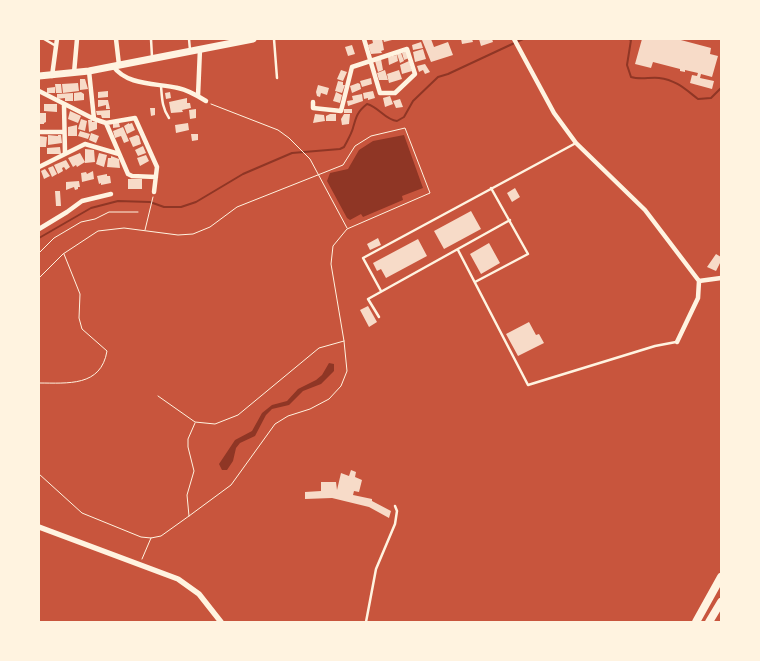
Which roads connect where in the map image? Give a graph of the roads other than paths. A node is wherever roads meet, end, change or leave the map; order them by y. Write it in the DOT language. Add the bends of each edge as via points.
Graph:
graph roads {
  1 [pos="44,39"];
  2 [pos="57,39"];
  3 [pos="77,39"];
  4 [pos="116,39"];
  5 [pos="151,39"];
  6 [pos="189,39"];
  7 [pos="253,39"];
  8 [pos="274,39"];
  9 [pos="364,39"];
  10 [pos="514,39"];
  11 [pos="56,46"];
  12 [pos="200,49"];
  13 [pos="190,51"];
  14 [pos="152,58"];
  15 [pos="370,60"];
  16 [pos="116,66"];
  17 [pos="89,71"];
  18 [pos="74,73"];
  19 [pos="39,76"];
  20 [pos="52,76"];
  21 [pos="277,78"];
  22 [pos="161,86"];
  23 [pos="39,91"];
  24 [pos="198,96"];
  25 [pos="206,101"];
  26 [pos="313,102"];
  27 [pos="64,104"];
  28 [pos="169,118"];
  29 [pos="94,119"];
  30 [pos="106,123"];
  31 [pos="39,132"];
  32 [pos="64,132"];
  33 [pos="576,143"];
  34 [pos="65,154"];
  35 [pos="119,154"];
  36 [pos="39,167"];
  37 [pos="156,177"];
  38 [pos="492,188"];
  39 [pos="154,192"];
  40 [pos="111,194"];
  41 [pos="510,220"];
  42 [pos="39,229"];
  43 [pos="458,250"];
  44 [pos="721,278"];
  45 [pos="698,281"];
  46 [pos="475,282"];
  47 [pos="381,291"];
  48 [pos="379,317"];
  49 [pos="677,342"];
  50 [pos="395,506"];
  51 [pos="39,527"];
  52 [pos="721,577"];
  53 [pos="721,602"];
  54 [pos="221,622"];
  55 [pos="366,622"];
  56 [pos="696,622"];
  57 [pos="709,622"];
  1 -- 11 [label="lane"];
  2 -- 11 [label="street"];
  3 -- 18 [label="street"];
  4 -- 16 [label="street"];
  5 -- 14 [label="lane"];
  6 -- 13 [label="lane"];
  7 -- 12 [label="main road"];
  8 -- 21 [label="lane"];
  9 -- 15 [label="street"];
  10 -- 33 [label="street" via="554,113"];
  11 -- 20 [label="street"];
  12 -- 13 [label="main road"];
  12 -- 24 [label="street"];
  13 -- 14 [label="main road"];
  14 -- 16 [label="main road"];
  15 -- 15 [label="street" via="380,93 395,93 415,74 407,49"];
  15 -- 26 [label="street" via="352,67 341,110 313,108"];
  16 -- 17 [label="main road"];
  16 -- 22 [label="street" via="117,72 131,79"];
  17 -- 18 [label="main road"];
  17 -- 29 [label="street"];
  18 -- 20 [label="main road"];
  19 -- 20 [label="main road"];
  22 -- 24 [label="street" via="178,88"];
  22 -- 28 [label="lane"];
  23 -- 27 [label="street"];
  24 -- 25 [label="street"];
  27 -- 29 [label="street"];
  27 -- 32 [label="street"];
  29 -- 30 [label="street"];
  30 -- 35 [label="street"];
  30 -- 37 [label="street" via="135,118 157,167"];
  31 -- 32 [label="street"];
  32 -- 34 [label="street"];
  33 -- 38 [label="lane"];
  33 -- 45 [label="street" via="645,210"];
  34 -- 35 [label="street" via="85,144"];
  34 -- 36 [label="street"];
  35 -- 37 [label="street" via="128,174"];
  37 -- 39 [label="street"];
  38 -- 41 [label="lane"];
  38 -- 47 [label="lane" via="363,258"];
  40 -- 42 [label="street" via="82,201"];
  41 -- 43 [label="lane"];
  41 -- 46 [label="lane" via="528,254"];
  43 -- 46 [label="lane"];
  43 -- 47 [label="lane"];
  44 -- 45 [label="street"];
  45 -- 49 [label="street" via="698,298"];
  46 -- 49 [label="lane" via="528,384"];
  47 -- 48 [label="lane" via="368,299"];
  50 -- 55 [label="lane" via="395,524 376,569"];
  51 -- 54 [label="street" via="178,579 199,594"];
  52 -- 56 [label="highway"];
  53 -- 57 [label="highway"];
}
